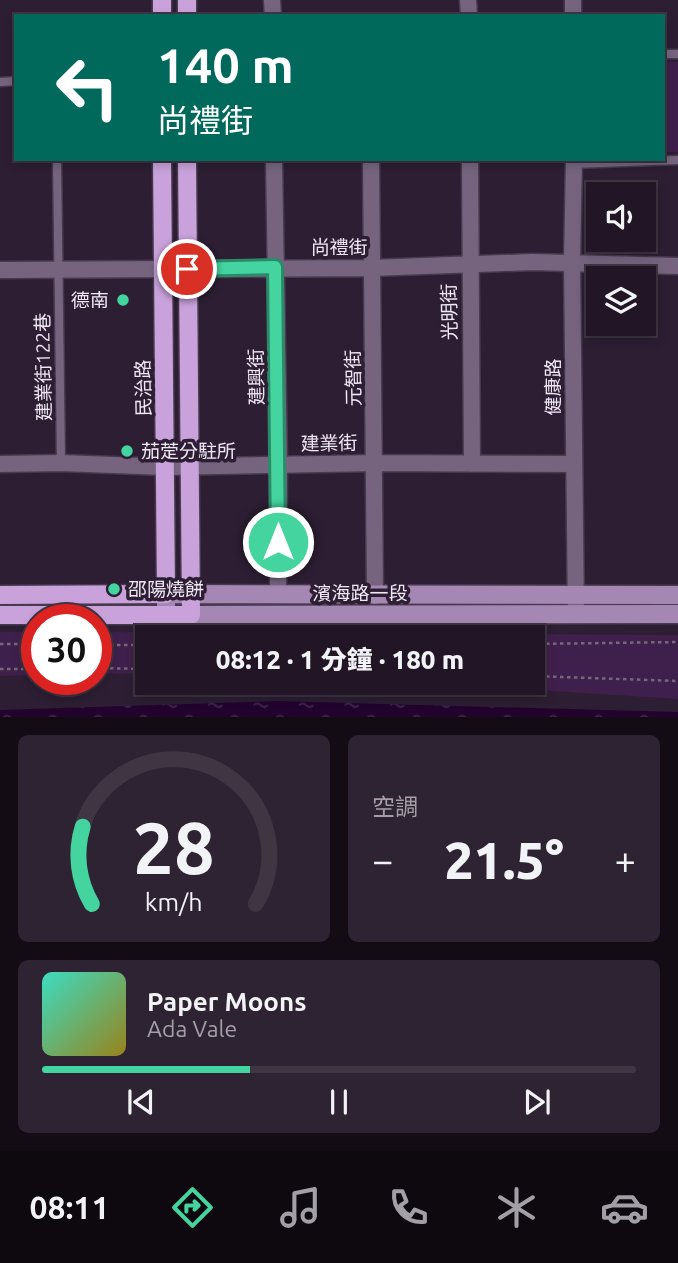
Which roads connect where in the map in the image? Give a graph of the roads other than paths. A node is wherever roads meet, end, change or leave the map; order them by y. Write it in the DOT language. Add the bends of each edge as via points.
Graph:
graph roads {
  1 [pos="57,161"];
  2 [pos="162,161"];
  3 [pos="187,161"];
  4 [pos="274,161"];
  5 [pos="371,161"];
  6 [pos="470,161"];
  7 [pos="574,161"];
  8 [pos="572,263"];
  9 [pos="470,265"];
  10 [pos="678,266"];
  11 [pos="275,267"];
  12 [pos="372,268"];
  13 [pos="187,269"];
  14 [pos="0,270"];
  15 [pos="57,270"];
  16 [pos="162,270"];
  17 [pos="61,463"];
  18 [pos="375,463"];
  19 [pos="0,464"];
  20 [pos="279,464"];
  21 [pos="472,464"];
  22 [pos="574,464"];
  23 [pos="190,466"];
  24 [pos="165,467"];
  25 [pos="166,594"];
  26 [pos="191,594"];
  27 [pos="278,594"];
  28 [pos="576,594"];
  29 [pos="0,595"];
  30 [pos="678,595"];
  31 [pos="375,596"];
  32 [pos="678,614"];
  33 [pos="0,615"];
  34 [pos="191,615"];
  35 [pos="576,615"];
  36 [pos="166,616"];
  1 -- 15 [label="lane, 建業街122巷"];
  2 -- 16 [label="main road, 民治路"];
  3 -- 13 [label="main road"];
  4 -- 11 [label="street, 建興街"];
  5 -- 12 [label="street, 元智街"];
  6 -- 9 [label="street, 光明街"];
  7 -- 8 [label="street, 健康路"];
  8 -- 9 [label="street, 尚禮街"];
  8 -- 10 [label="street, 尚禮街"];
  8 -- 22 [label="street, 健康路"];
  9 -- 12 [label="street, 尚禮街"];
  9 -- 21 [label="street, 光明街"];
  11 -- 12 [label="street, 尚禮街"];
  11 -- 13 [label="street, 尚禮街"];
  11 -- 20 [label="street, 建興街"];
  12 -- 18 [label="street, 元智街"];
  13 -- 16 [label="street, 尚禮街"];
  13 -- 23 [label="main road"];
  14 -- 15 [label="street, 尚禮街"];
  15 -- 16 [label="street, 尚禮街"];
  15 -- 17 [label="lane, 建業街122巷"];
  16 -- 24 [label="main road, 民治路"];
  17 -- 19 [label="street, 建業街"];
  17 -- 24 [label="street, 建業街"];
  18 -- 20 [label="street, 建業街"];
  18 -- 21 [label="street, 建業街"];
  18 -- 31 [label="street, 元智街"];
  20 -- 23 [label="street, 建業街"];
  20 -- 27 [label="street, 建興街"];
  21 -- 22 [label="street, 建業街"];
  22 -- 28 [label="street, 健康路"];
  23 -- 24 [label="street, 建業街"];
  23 -- 26 [label="main road"];
  24 -- 25 [label="main road, 民治路"];
  25 -- 26 [label="street, 濱海路一段"];
  25 -- 29 [label="main road, 濱海路一段"];
  25 -- 36 [label="street, 民治路"];
  26 -- 27 [label="street, 濱海路一段"];
  26 -- 34 [label="main road"];
  27 -- 31 [label="street, 濱海路一段"];
  28 -- 30 [label="street, 濱海路一段"];
  28 -- 31 [label="street, 濱海路一段"];
  28 -- 35 [label="street, 健康路"];
  32 -- 35 [label="street, 濱海路一段"];
  33 -- 36 [label="main road, 濱海路一段"];
  34 -- 35 [label="street, 濱海路一段"];
  34 -- 36 [label="main road, 濱海路一段"];
}
